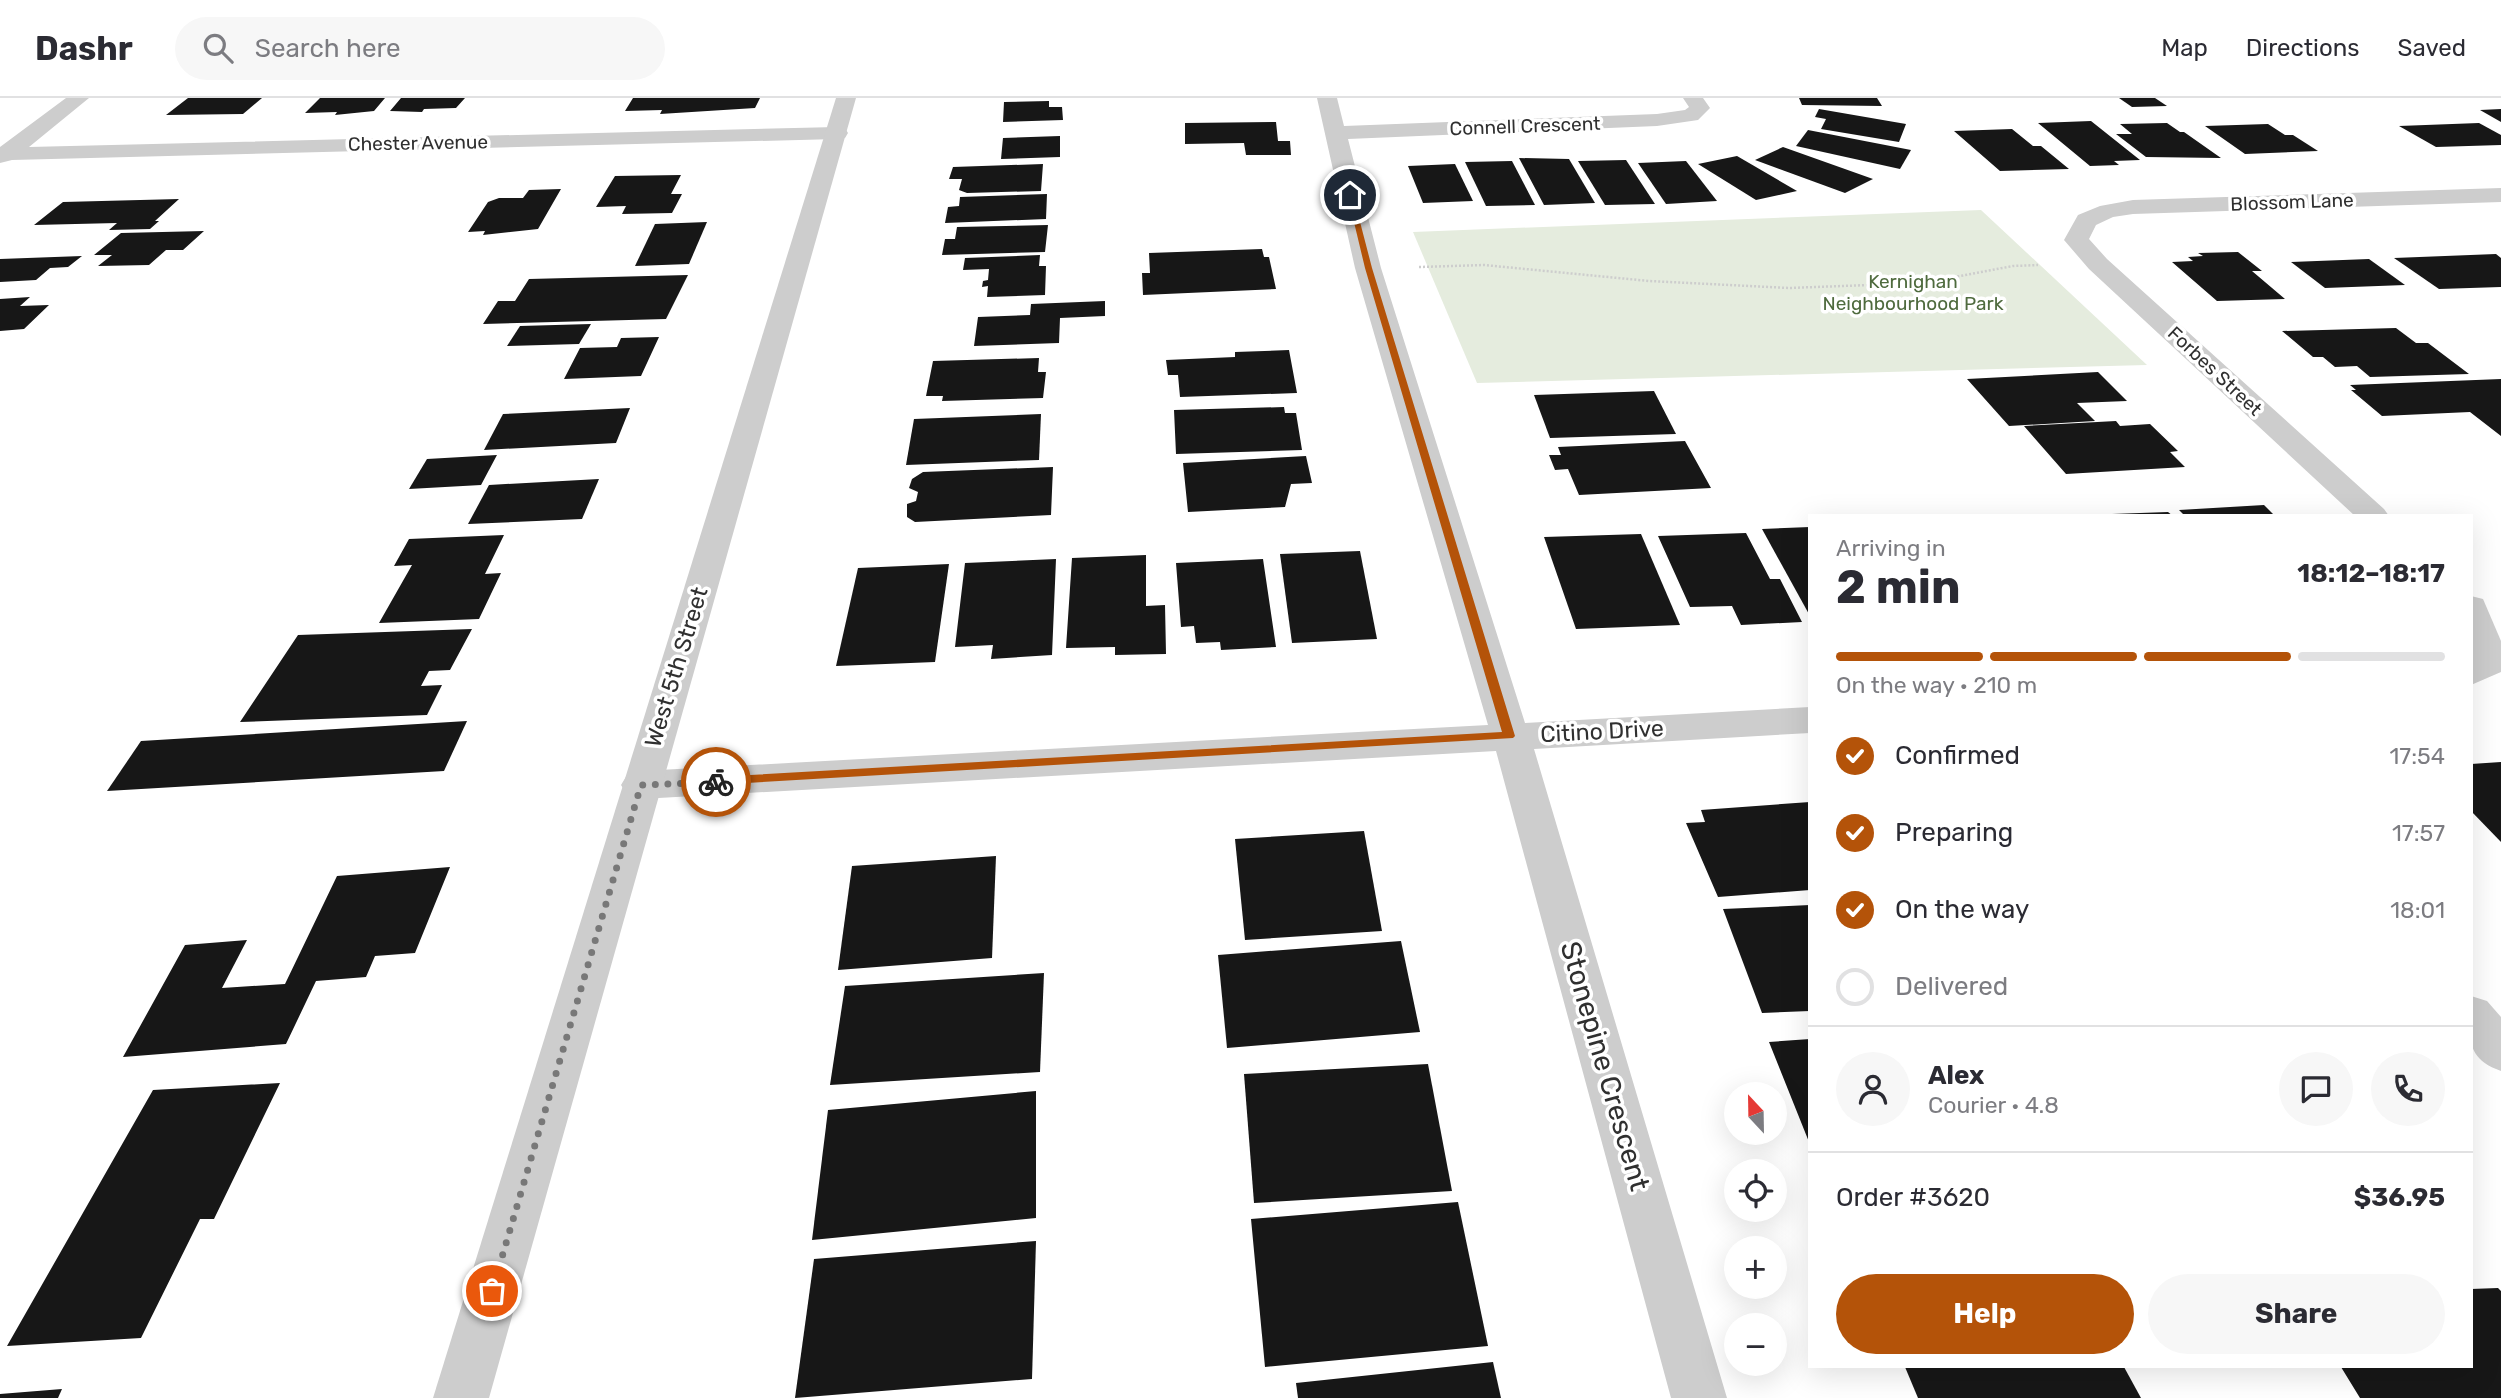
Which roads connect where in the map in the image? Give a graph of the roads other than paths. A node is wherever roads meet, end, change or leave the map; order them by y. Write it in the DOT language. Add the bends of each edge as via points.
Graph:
graph roads {
  1 [pos="79,98"];
  2 [pos="846,98"];
  3 [pos="1327,98"];
  4 [pos="1693,98"];
  5 [pos="836,133"];
  6 [pos="1335,133"];
  7 [pos="2,155"];
  8 [pos="2501,195"];
  9 [pos="2086,220"];
  10 [pos="2371,514"];
  11 [pos="2473,619"];
  12 [pos="2481,668"];
  13 [pos="1808,720"];
  14 [pos="1509,736"];
  15 [pos="641,785"];
  16 [pos="2473,1016"];
  17 [pos="2501,1051"];
  18 [pos="461,1398"];
  19 [pos="1699,1398"];
  1 -- 7 [label="street"];
  2 -- 5 [label="street, West 5th Street"];
  3 -- 6 [label="street, Stonepine Crescent"];
  4 -- 6 [label="street, Connell Crescent" via="1700,108 1691,116 1657,120"];
  5 -- 7 [label="street, Chester Avenue"];
  5 -- 15 [label="street, West 5th Street"];
  6 -- 14 [label="street, Stonepine Crescent" via="1368,268"];
  8 -- 9 [label="street, Blossom Lane" via="2133,207"];
  9 -- 10 [label="street, Forbes Street" via="2076,240 2098,264"];
  11 -- 12 [label="street"];
  13 -- 14 [label="street, Citino Drive"];
  14 -- 15 [label="street, Citino Drive"];
  14 -- 19 [label="street, Stonepine Crescent"];
  15 -- 18 [label="street, West 5th Street"];
  16 -- 17 [label="street"];
}
